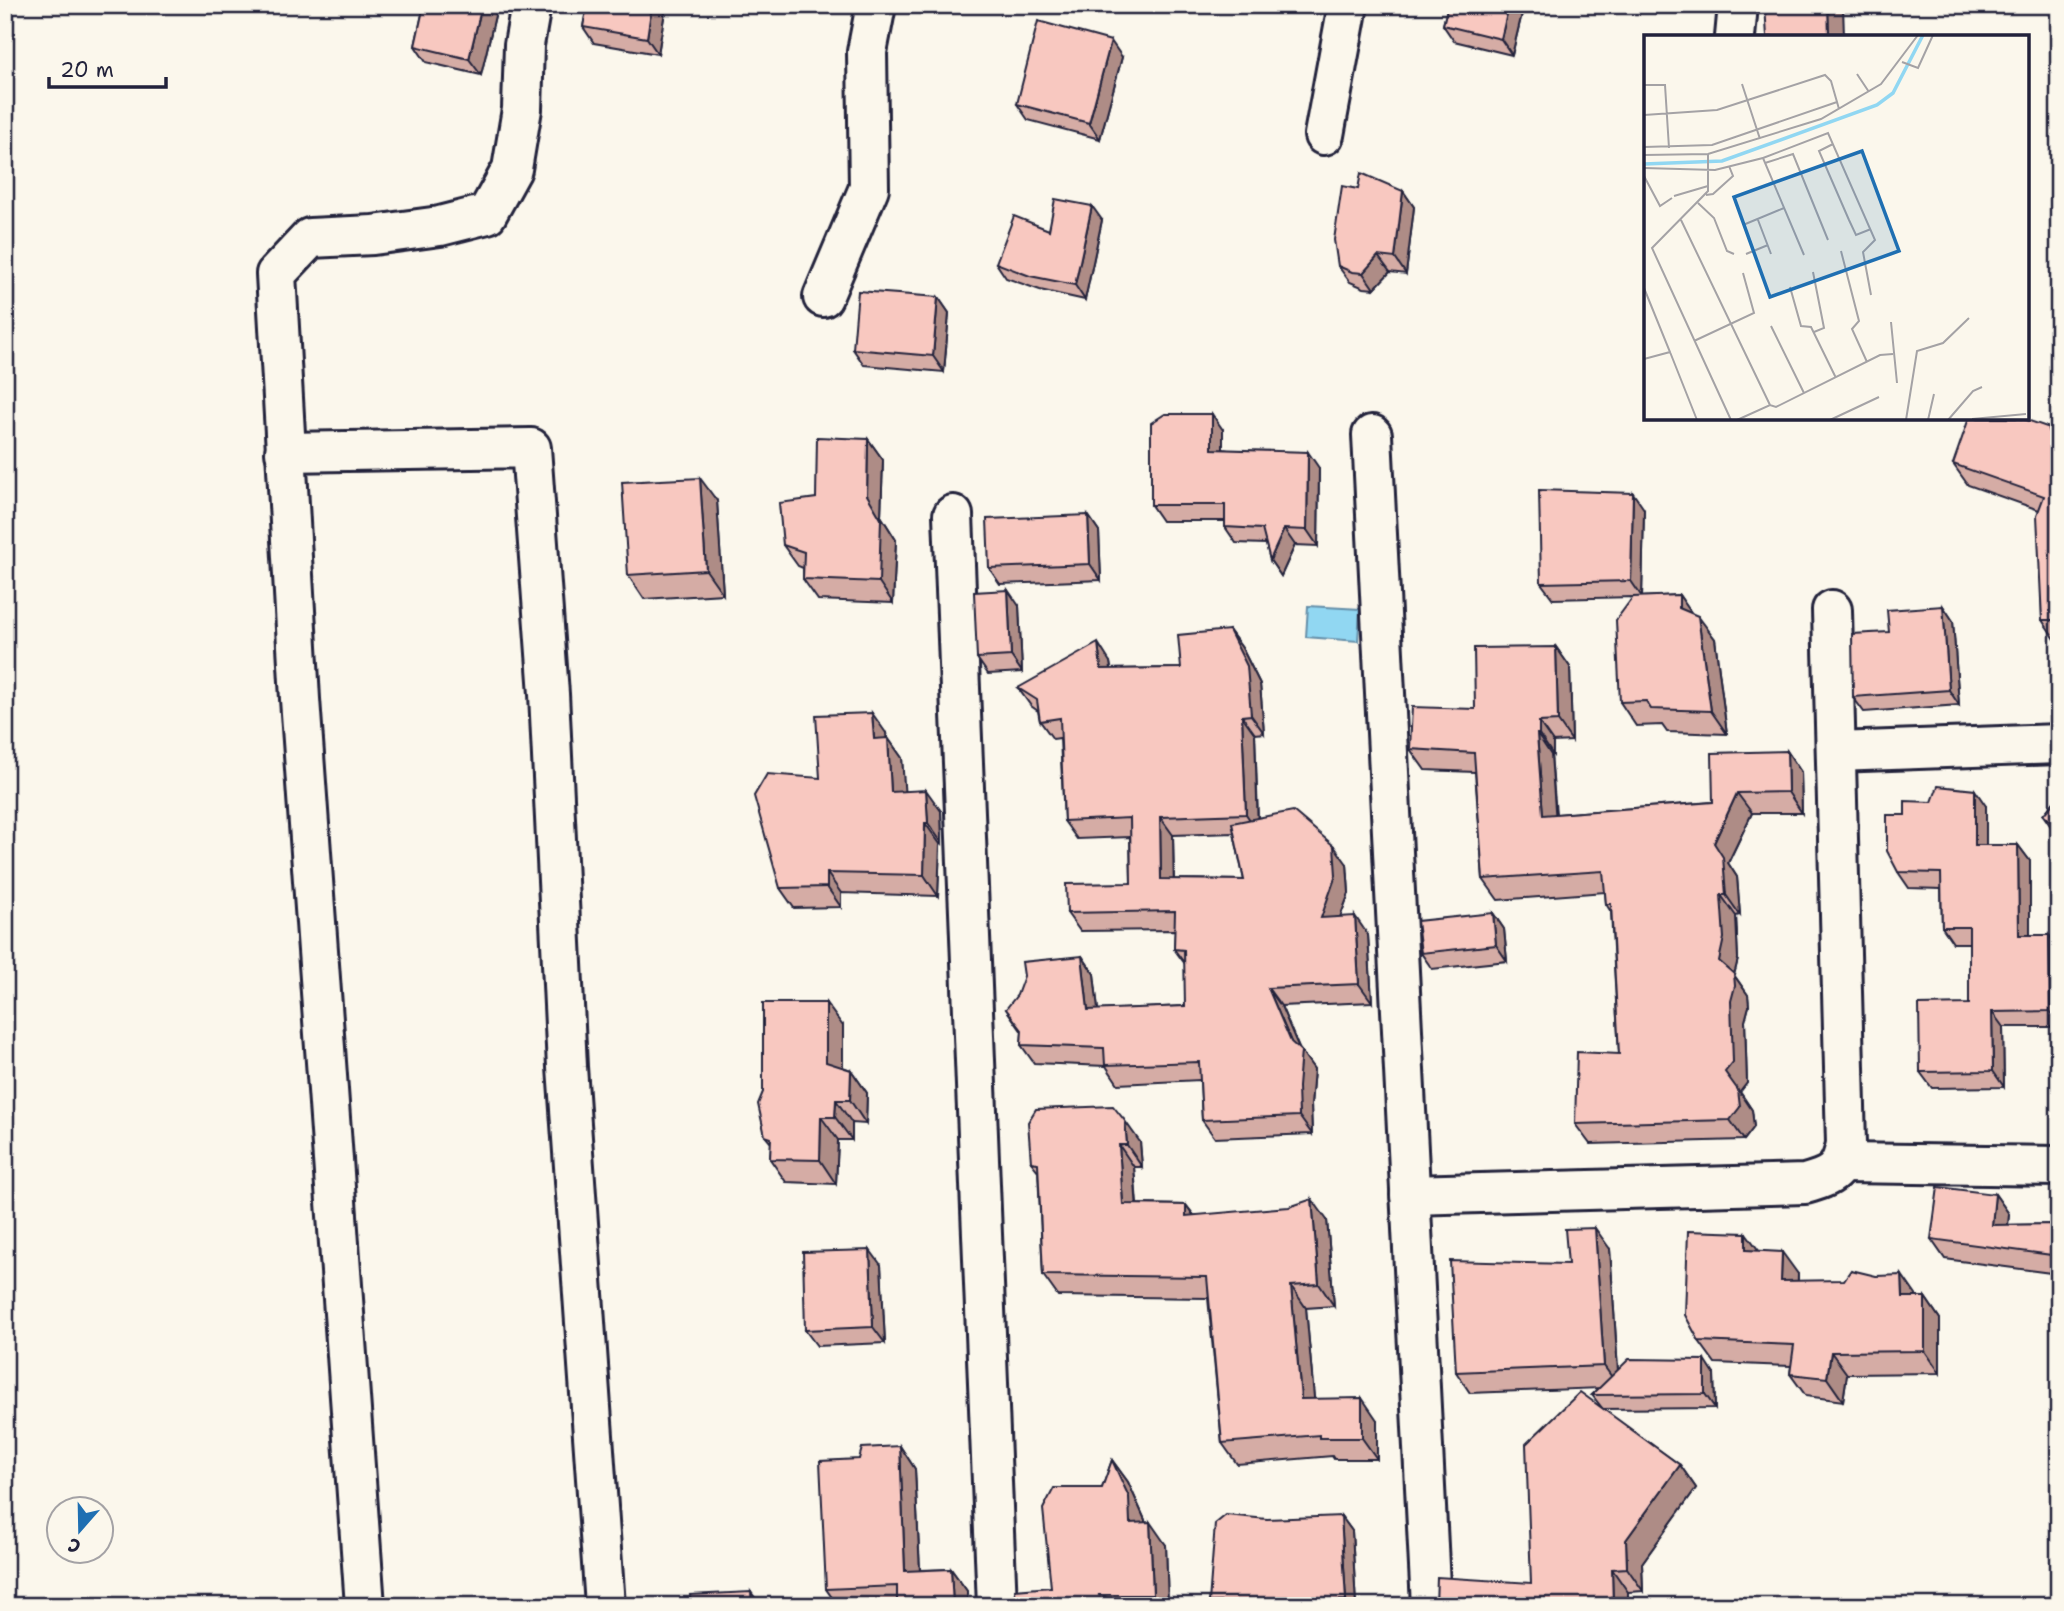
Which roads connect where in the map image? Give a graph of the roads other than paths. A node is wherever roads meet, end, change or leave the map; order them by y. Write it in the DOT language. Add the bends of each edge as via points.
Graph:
graph roads {
  1 [pos="531,5"];
  2 [pos="876,5"];
  3 [pos="1349,5"];
  4 [pos="1738,5"];
  5 [pos="1735,35"];
  6 [pos="1324,135"];
  7 [pos="823,297"];
  8 [pos="1371,435"];
  9 [pos="285,452"];
  10 [pos="953,515"];
  11 [pos="1832,610"];
  12 [pos="2059,744"];
  13 [pos="1836,752"];
  14 [pos="1842,1163"];
  15 [pos="2059,1166"];
  16 [pos="1410,1195"];
  17 [pos="365,1606"];
  18 [pos="605,1606"];
  19 [pos="997,1606"];
  20 [pos="1431,1606"];
  1 -- 9 [label="street" via="512,169 487,214 440,226 310,238 275,274"];
  2 -- 7 [label="street" via="867,52 869,188"];
  3 -- 6 [label="street"];
  4 -- 5 [label="street"];
  8 -- 16 [label="street"];
  9 -- 17 [label="street"];
  9 -- 18 [label="street" via="530,448"];
  10 -- 19 [label="street"];
  11 -- 13 [label="street"];
  12 -- 13 [label="street"];
  13 -- 14 [label="street" via="1846,1144"];
  14 -- 15 [label="street"];
  14 -- 16 [label="street" via="1826,1178 1805,1184"];
  16 -- 20 [label="street"];
}
